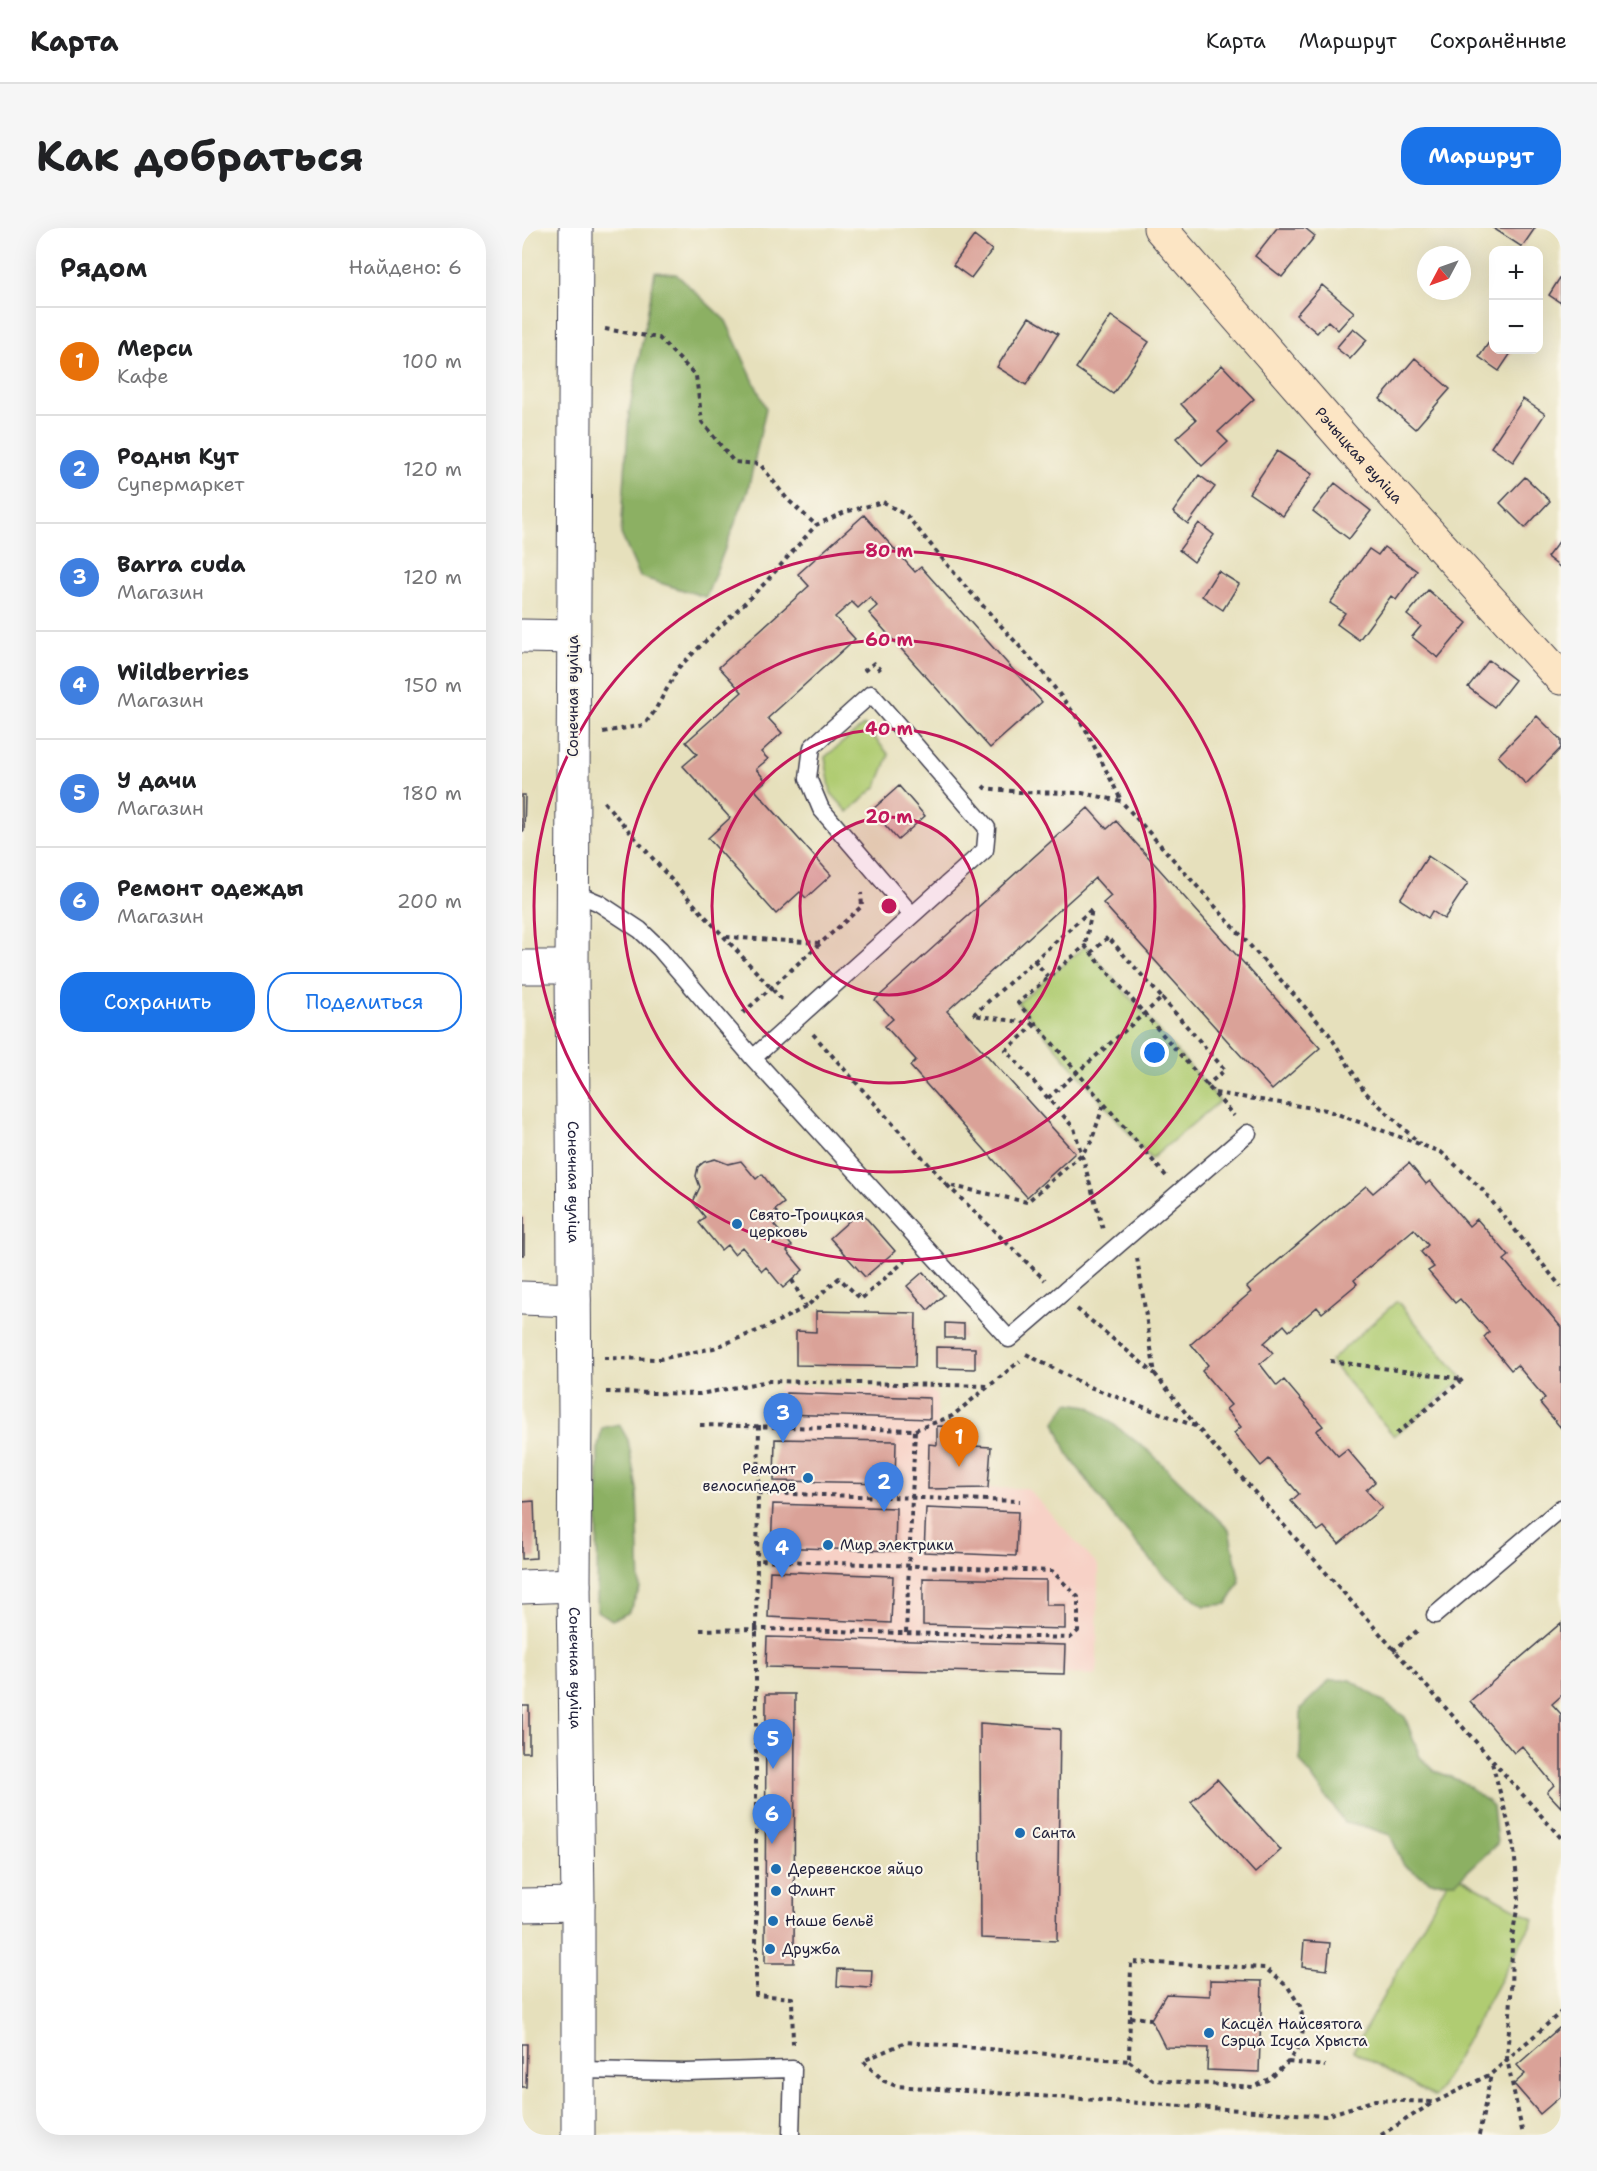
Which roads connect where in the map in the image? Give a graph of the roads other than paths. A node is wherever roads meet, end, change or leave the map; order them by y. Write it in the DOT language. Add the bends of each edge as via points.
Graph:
graph roads {
  1 [pos="576,228"];
  2 [pos="1160,228"];
  3 [pos="522,636"];
  4 [pos="573,637"];
  5 [pos="1561,678"];
  6 [pos="573,892"];
  7 [pos="912,915"];
  8 [pos="522,967"];
  9 [pos="572,967"];
  10 [pos="753,1058"];
  11 [pos="1248,1133"];
  12 [pos="522,1298"];
  13 [pos="574,1299"];
  14 [pos="1561,1508"];
  15 [pos="574,1586"];
  16 [pos="522,1587"];
  17 [pos="1435,1615"];
  18 [pos="578,1904"];
  19 [pos="522,1905"];
  20 [pos="578,2070"];
  21 [pos="578,2135"];
  22 [pos="791,2135"];
  1 -- 4 [label="street, Сонечная вуліца"];
  2 -- 5 [label="main road, Рэчыцкая вуліца" via="1355,452"];
  3 -- 4 [label="street"];
  4 -- 6 [label="street, Сонечная вуліца"];
  6 -- 9 [label="street, Сонечная вуліца"];
  6 -- 10 [label="lane" via="599,903 640,930"];
  7 -- 7 [label="lane" via="985,850 987,828 871,694 812,747 808,778 821,809"];
  7 -- 10 [label="lane"];
  8 -- 9 [label="street"];
  9 -- 13 [label="street, Сонечная вуліца"];
  10 -- 11 [label="lane" via="1009,1339"];
  12 -- 13 [label="street"];
  13 -- 15 [label="street, Сонечная вуліца"];
  14 -- 17 [label="lane"];
  15 -- 16 [label="street"];
  15 -- 18 [label="street, Сонечная вуліца"];
  18 -- 19 [label="street"];
  18 -- 20 [label="street, Сонечная вуліца"];
  20 -- 21 [label="street, Сонечная вуліца"];
  20 -- 22 [label="lane" via="793,2069"];
}
